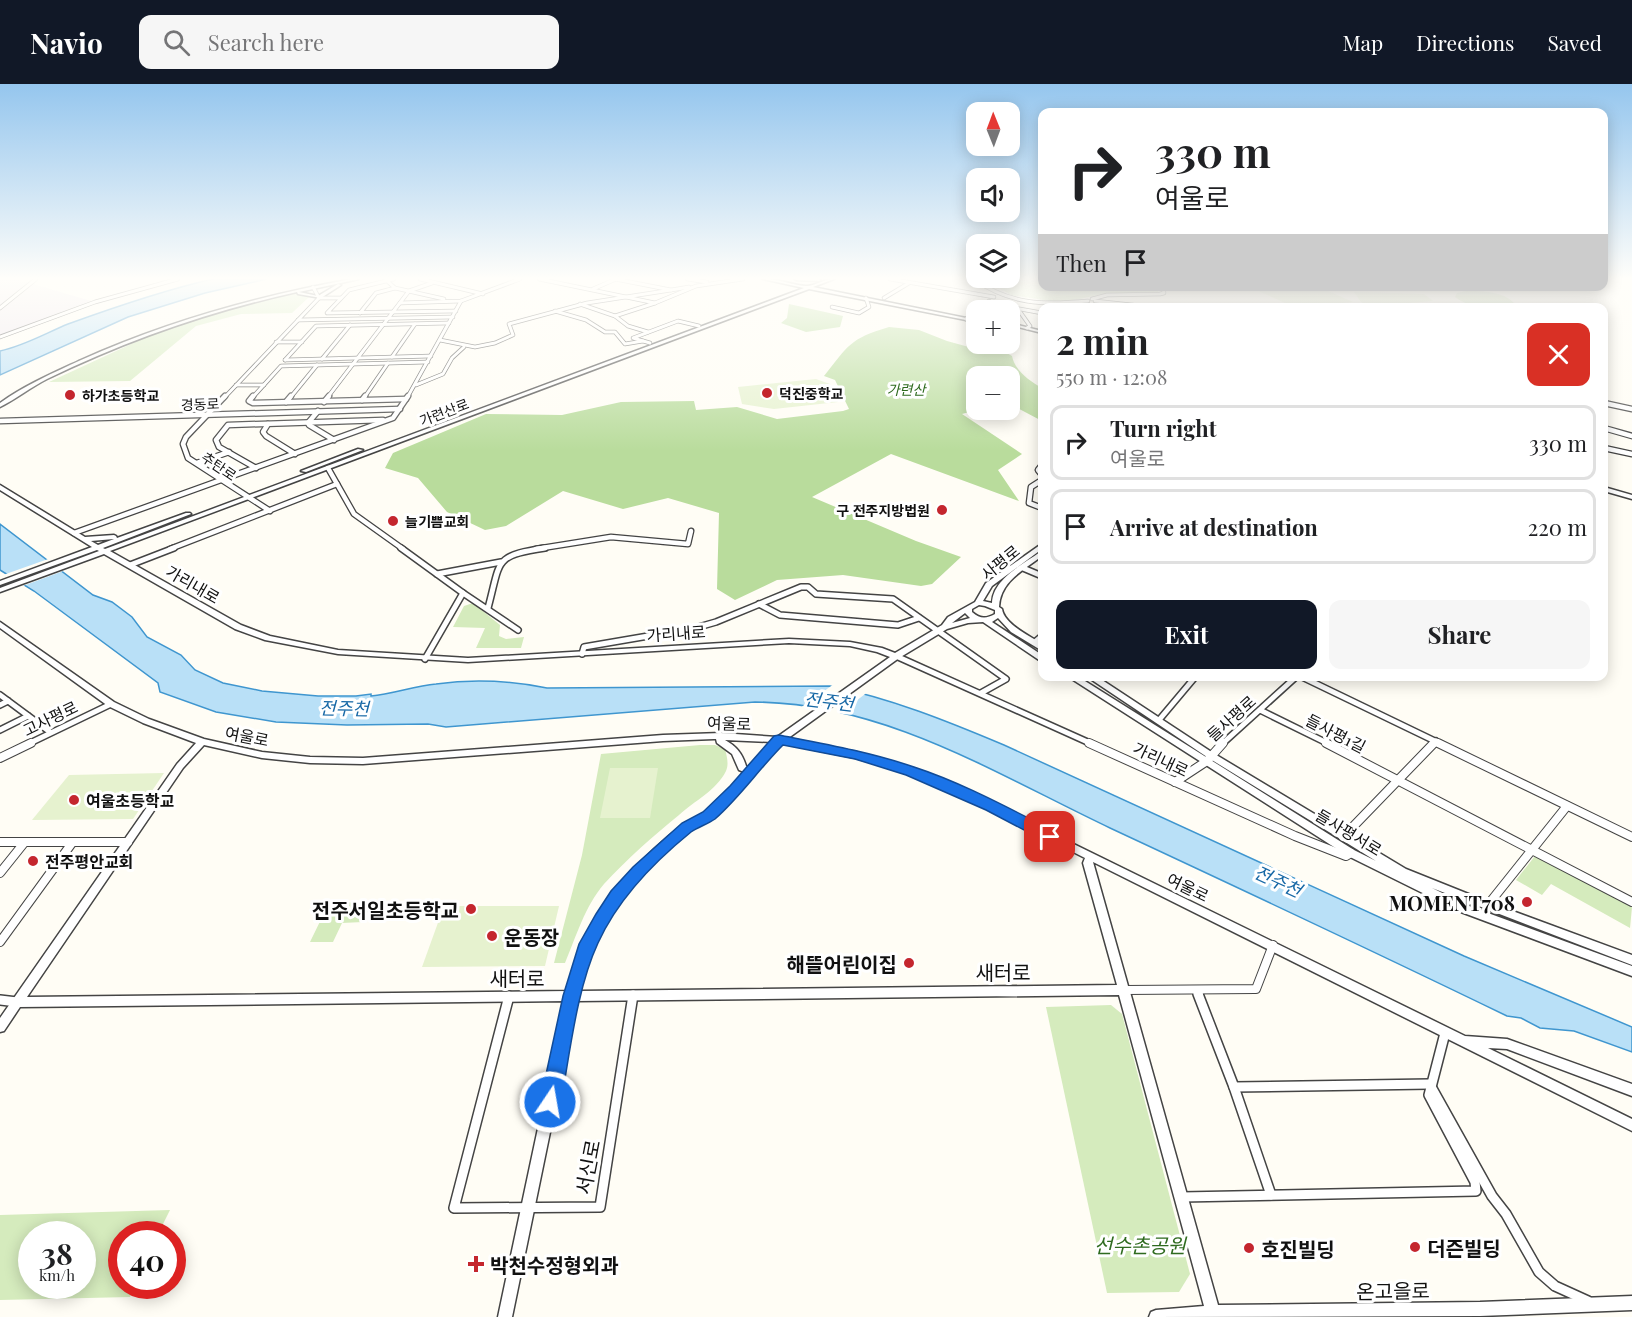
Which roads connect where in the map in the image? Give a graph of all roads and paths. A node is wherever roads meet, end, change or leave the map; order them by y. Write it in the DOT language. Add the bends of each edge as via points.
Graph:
graph roads {
  1 [pos="139,337"];
  2 [pos="281,337"];
  3 [pos="307,337"];
  4 [pos="340,337"];
  5 [pos="373,337"];
  6 [pos="406,337"];
  7 [pos="442,337"];
  8 [pos="510,337"];
  9 [pos="619,337"];
  10 [pos="637,337"];
  11 [pos="669,337"];
  12 [pos="675,337"];
  13 [pos="440,340"];
  14 [pos="643,341"];
  15 [pos="275,342"];
  16 [pos="302,342"];
  17 [pos="650,343"];
  18 [pos="464,347"];
  19 [pos="431,356"];
  20 [pos="392,357"];
  21 [pos="357,358"];
  22 [pos="322,359"];
  23 [pos="428,362"];
  24 [pos="388,363"];
  25 [pos="353,364"];
  26 [pos="317,365"];
  27 [pos="236,385"];
  28 [pos="264,385"];
  29 [pos="415,385"];
  30 [pos="406,399"];
  31 [pos="362,400"];
  32 [pos="324,401"];
  33 [pos="286,402"];
  34 [pos="1608,404"];
  35 [pos="0,405"];
  36 [pos="400,409"];
  37 [pos="1632,409"];
  38 [pos="317,412"];
  39 [pos="207,415"];
  40 [pos="389,420"];
  41 [pos="0,421"];
  42 [pos="308,423"];
  43 [pos="268,424"];
  44 [pos="1608,429"];
  45 [pos="1632,436"];
  46 [pos="334,440"];
  47 [pos="1608,449"];
  48 [pos="229,452"];
  49 [pos="295,454"];
  50 [pos="1632,454"];
  51 [pos="196,463"];
  52 [pos="256,468"];
  53 [pos="328,468"];
  54 [pos="222,480"];
  55 [pos="1038,483"];
  56 [pos="337,484"];
  57 [pos="1608,485"];
  58 [pos="0,487"];
  59 [pos="1608,490"];
  60 [pos="1632,492"];
  61 [pos="245,495"];
  62 [pos="1632,497"];
  63 [pos="1038,506"];
  64 [pos="270,511"];
  65 [pos="691,531"];
  66 [pos="74,532"];
  67 [pos="135,533"];
  68 [pos="84,539"];
  69 [pos="129,542"];
  70 [pos="100,549"];
  71 [pos="1038,549"];
  72 [pos="83,556"];
  73 [pos="1038,556"];
  74 [pos="116,558"];
  75 [pos="501,562"];
  76 [pos="130,565"];
  77 [pos="1023,568"];
  78 [pos="437,574"];
  79 [pos="1038,574"];
  80 [pos="0,583"];
  81 [pos="0,590"];
  82 [pos="463,593"];
  83 [pos="978,603"];
  84 [pos="759,604"];
  85 [pos="488,608"];
  86 [pos="968,608"];
  87 [pos="997,611"];
  88 [pos="919,618"];
  89 [pos="976,620"];
  90 [pos="986,621"];
  91 [pos="0,624"];
  92 [pos="518,630"];
  93 [pos="941,630"];
  94 [pos="1038,644"];
  95 [pos="582,654"];
  96 [pos="1038,655"];
  97 [pos="896,656"];
  98 [pos="425,659"];
  99 [pos="1079,681"];
  100 [pos="1098,681"];
  101 [pos="1192,681"];
  102 [pos="1292,681"];
  103 [pos="1309,681"];
  104 [pos="981,693"];
  105 [pos="0,695"];
  106 [pos="8,701"];
  107 [pos="111,704"];
  108 [pos="0,705"];
  109 [pos="1260,710"];
  110 [pos="28,716"];
  111 [pos="1159,720"];
  112 [pos="0,730"];
  113 [pos="50,732"];
  114 [pos="721,736"];
  115 [pos="779,740"];
  116 [pos="1436,741"];
  117 [pos="202,742"];
  118 [pos="0,758"];
  119 [pos="1208,758"];
  120 [pos="750,771"];
  121 [pos="1399,779"];
  122 [pos="1175,782"];
  123 [pos="1567,806"];
  124 [pos="1343,837"];
  125 [pos="1632,837"];
  126 [pos="0,842"];
  127 [pos="129,842"];
  128 [pos="24,843"];
  129 [pos="72,843"];
  130 [pos="1533,849"];
  131 [pos="1351,853"];
  132 [pos="1090,856"];
  133 [pos="0,873"];
  134 [pos="1632,902"];
  135 [pos="1487,906"];
  136 [pos="0,942"];
  137 [pos="1273,945"];
  138 [pos="1632,960"];
  139 [pos="1632,971"];
  140 [pos="1125,990"];
  141 [pos="1197,991"];
  142 [pos="633,995"];
  143 [pos="509,996"];
  144 [pos="572,996"];
  145 [pos="0,1000"];
  146 [pos="17,1002"];
  147 [pos="0,1027"];
  148 [pos="1445,1033"];
  149 [pos="1461,1041"];
  150 [pos="1430,1084"];
  151 [pos="1234,1087"];
  152 [pos="1632,1090"];
  153 [pos="1632,1125"];
  154 [pos="1271,1195"];
  155 [pos="1182,1197"];
  156 [pos="529,1208"];
  157 [pos="1632,1303"];
  158 [pos="1600,1305"];
  159 [pos="1213,1312"];
  160 [pos="505,1317"];
  161 [pos="1156,1317"];
  1 -- 35 [label="street" via="45,378"];
  2 -- 15 [label="street, 추탄로"];
  3 -- 16 [label="street"];
  4 -- 22 [label="street"];
  5 -- 21 [label="street"];
  6 -- 20 [label="street"];
  7 -- 13 [label="street"];
  8 -- 18 [label="street" via="495,344"];
  9 -- 14 [label="street" via="625,344"];
  10 -- 14 [label="street" via="633,338"];
  11 -- 17 [label="street, 가련산로"];
  12 -- 53 [label="street, 가련산로"];
  13 -- 18 [label="street"];
  13 -- 19 [label="street"];
  14 -- 17 [label="street"];
  15 -- 16 [label="street"];
  15 -- 27 [label="street, 추탄로"];
  16 -- 22 [label="street" via="285,360"];
  17 -- 61 [label="street, 가련산로"];
  18 -- 29 [label="street" via="452,358 447,370"];
  19 -- 20 [label="street"];
  19 -- 23 [label="street"];
  20 -- 21 [label="street"];
  21 -- 22 [label="street"];
  21 -- 25 [label="street"];
  23 -- 24 [label="street"];
  23 -- 29 [label="street"];
  24 -- 25 [label="street"];
  24 -- 31 [label="street"];
  25 -- 26 [label="street"];
  25 -- 32 [label="street"];
  26 -- 28 [label="street" via="281,366"];
  26 -- 33 [label="street"];
  27 -- 28 [label="street"];
  27 -- 39 [label="street, 추탄로"];
  28 -- 33 [label="street" via="249,401"];
  29 -- 30 [label="street"];
  30 -- 31 [label="street"];
  30 -- 36 [label="street"];
  31 -- 32 [label="street"];
  32 -- 33 [label="street"];
  32 -- 38 [label="street"];
  34 -- 37 [label="street"];
  36 -- 38 [label="street, 경동로"];
  36 -- 40 [label="street"];
  38 -- 39 [label="street, 경동로"];
  38 -- 42 [label="street"];
  39 -- 41 [label="street, 경동로"];
  39 -- 51 [label="street, 추탄로" via="183,444 188,458"];
  40 -- 42 [label="street"];
  40 -- 46 [label="street"];
  42 -- 43 [label="street"];
  42 -- 46 [label="street"];
  43 -- 48 [label="street" via="228,424 216,440 219,447"];
  43 -- 49 [label="street" via="263,432 266,436"];
  44 -- 45 [label="street"];
  46 -- 49 [label="street"];
  47 -- 50 [label="street"];
  48 -- 51 [label="street"];
  48 -- 52 [label="street"];
  49 -- 52 [label="street"];
  51 -- 54 [label="street, 추탄로"];
  52 -- 54 [label="street"];
  53 -- 56 [label="street"];
  53 -- 61 [label="street, 가련산로"];
  54 -- 61 [label="street, 추탄로"];
  54 -- 66 [label="street"];
  55 -- 63 [label="street" via="1031,487 1029,503"];
  56 -- 64 [label="street"];
  56 -- 78 [label="street" via="354,514"];
  57 -- 60 [label="street"];
  58 -- 66 [label="street, 가리내로"];
  59 -- 62 [label="street"];
  61 -- 64 [label="street, 추탄로"];
  61 -- 67 [label="street, 가련산로"];
  61 -- 69 [label="street, 가련산로"];
  64 -- 76 [label="street"];
  65 -- 75 [label="street" via="688,544 593,538 528,549"];
  66 -- 68 [label="street, 가리내로"];
  67 -- 68 [label="street"];
  67 -- 70 [label="street, 가련산로"];
  68 -- 70 [label="street, 가리내로"];
  69 -- 70 [label="street, 가련산로"];
  69 -- 74 [label="street"];
  70 -- 72 [label="street, 가련산로"];
  70 -- 74 [label="street, 가리내로"];
  71 -- 83 [label="street, 사평로" via="989,585"];
  72 -- 80 [label="street"];
  72 -- 81 [label="street"];
  73 -- 77 [label="street, 사평로"];
  74 -- 76 [label="street, 가리내로"];
  75 -- 78 [label="street"];
  75 -- 85 [label="street"];
  76 -- 98 [label="street, 가리내로" via="238,627 268,638 338,652"];
  77 -- 79 [label="street"];
  77 -- 87 [label="street, 사평로" via="996,593"];
  78 -- 82 [label="street"];
  82 -- 85 [label="street"];
  82 -- 98 [label="street"];
  83 -- 86 [label="street, 사평로"];
  83 -- 87 [label="street, 사평로"];
  84 -- 88 [label="street" via="780,615 898,625"];
  84 -- 88 [label="street" via="808,587 816,594 893,599"];
  84 -- 95 [label="street" via="695,628 584,646"];
  85 -- 92 [label="street"];
  86 -- 89 [label="street"];
  86 -- 93 [label="street, 사평로"];
  87 -- 90 [label="street" via="994,619"];
  87 -- 94 [label="street, 사평로"];
  88 -- 93 [label="street"];
  89 -- 90 [label="street"];
  89 -- 93 [label="street"];
  90 -- 96 [label="street"];
  91 -- 107 [label="street, 여울로"];
  93 -- 97 [label="street, 사평로"];
  93 -- 104 [label="street" via="1006,680"];
  95 -- 97 [label="street, 가리내로" via="789,641 850,645"];
  95 -- 98 [label="street, 가리내로"];
  97 -- 104 [label="street, 가리내로"];
  97 -- 115 [label="street, 사평로"];
  99 -- 119 [label="street, 들사평서로"];
  100 -- 111 [label="street, 들사평서로"];
  101 -- 111 [label="street"];
  102 -- 109 [label="street, 들사평로"];
  103 -- 116 [label="street"];
  104 -- 122 [label="street, 가리내로"];
  105 -- 106 [label="street"];
  106 -- 108 [label="street"];
  106 -- 110 [label="street"];
  107 -- 113 [label="street, 고사평로"];
  107 -- 117 [label="street, 여울로"];
  109 -- 119 [label="street, 들사평로"];
  109 -- 121 [label="street, 들사평1길"];
  110 -- 112 [label="street"];
  110 -- 113 [label="street"];
  111 -- 119 [label="street, 들사평서로"];
  113 -- 118 [label="street, 고사평로"];
  114 -- 115 [label="street, 여울로"];
  114 -- 117 [label="street, 여울로" via="334,761 262,755"];
  114 -- 120 [label="street" via="720,741 739,756 742,768"];
  115 -- 120 [label="street"];
  115 -- 132 [label="street, 여울로" via="856,755 911,771"];
  116 -- 121 [label="street"];
  116 -- 123 [label="street"];
  117 -- 127 [label="street, 여울로" via="180,766"];
  119 -- 122 [label="street, 들사평로"];
  119 -- 124 [label="street, 들사평서로"];
  119 -- 131 [label="street, 들사평서로"];
  120 -- 144 [label="street" via="708,816 687,827 617,896 588,944"];
  121 -- 124 [label="street"];
  121 -- 130 [label="street, 들사평1길"];
  122 -- 131 [label="street, 가리내로" via="1295,836 1346,856"];
  123 -- 125 [label="street"];
  123 -- 130 [label="street"];
  124 -- 135 [label="street, 들사평서로" via="1402,872"];
  126 -- 128 [label="street"];
  127 -- 129 [label="street"];
  127 -- 146 [label="street"];
  128 -- 129 [label="street"];
  128 -- 133 [label="street"];
  129 -- 136 [label="street"];
  130 -- 134 [label="street, 들사평1길"];
  130 -- 135 [label="street"];
  131 -- 139 [label="street, 들사평서로" via="1465,909"];
  132 -- 137 [label="street, 여울로"];
  132 -- 140 [label="street" via="1088,863"];
  135 -- 138 [label="street"];
  137 -- 141 [label="street, 새터로" via="1256,989"];
  137 -- 148 [label="street, 여울로"];
  140 -- 141 [label="street, 새터로"];
  140 -- 142 [label="street, 새터로"];
  140 -- 155 [label="street"];
  141 -- 151 [label="street"];
  142 -- 144 [label="street, 새터로"];
  142 -- 156 [label="street, 서신로" via="600,1207"];
  143 -- 144 [label="street, 새터로"];
  143 -- 146 [label="street, 새터로"];
  143 -- 156 [label="street" via="454,1208"];
  144 -- 156 [label="street"];
  145 -- 146 [label="street, 새터로"];
  146 -- 147 [label="street"];
  148 -- 149 [label="street, 여울로"];
  148 -- 150 [label="street"];
  149 -- 152 [label="street" via="1507,1044"];
  149 -- 153 [label="street, 여울로"];
  150 -- 151 [label="street"];
  150 -- 154 [label="street" via="1429,1095 1475,1182 1476,1191"];
  150 -- 158 [label="street" via="1540,1273 1562,1291"];
  151 -- 154 [label="street"];
  154 -- 155 [label="street"];
  155 -- 159 [label="street"];
  156 -- 160 [label="street"];
  157 -- 158 [label="street, 온고을로"];
  158 -- 159 [label="street, 온고을로"];
  159 -- 161 [label="street, 온고을로"];
}
